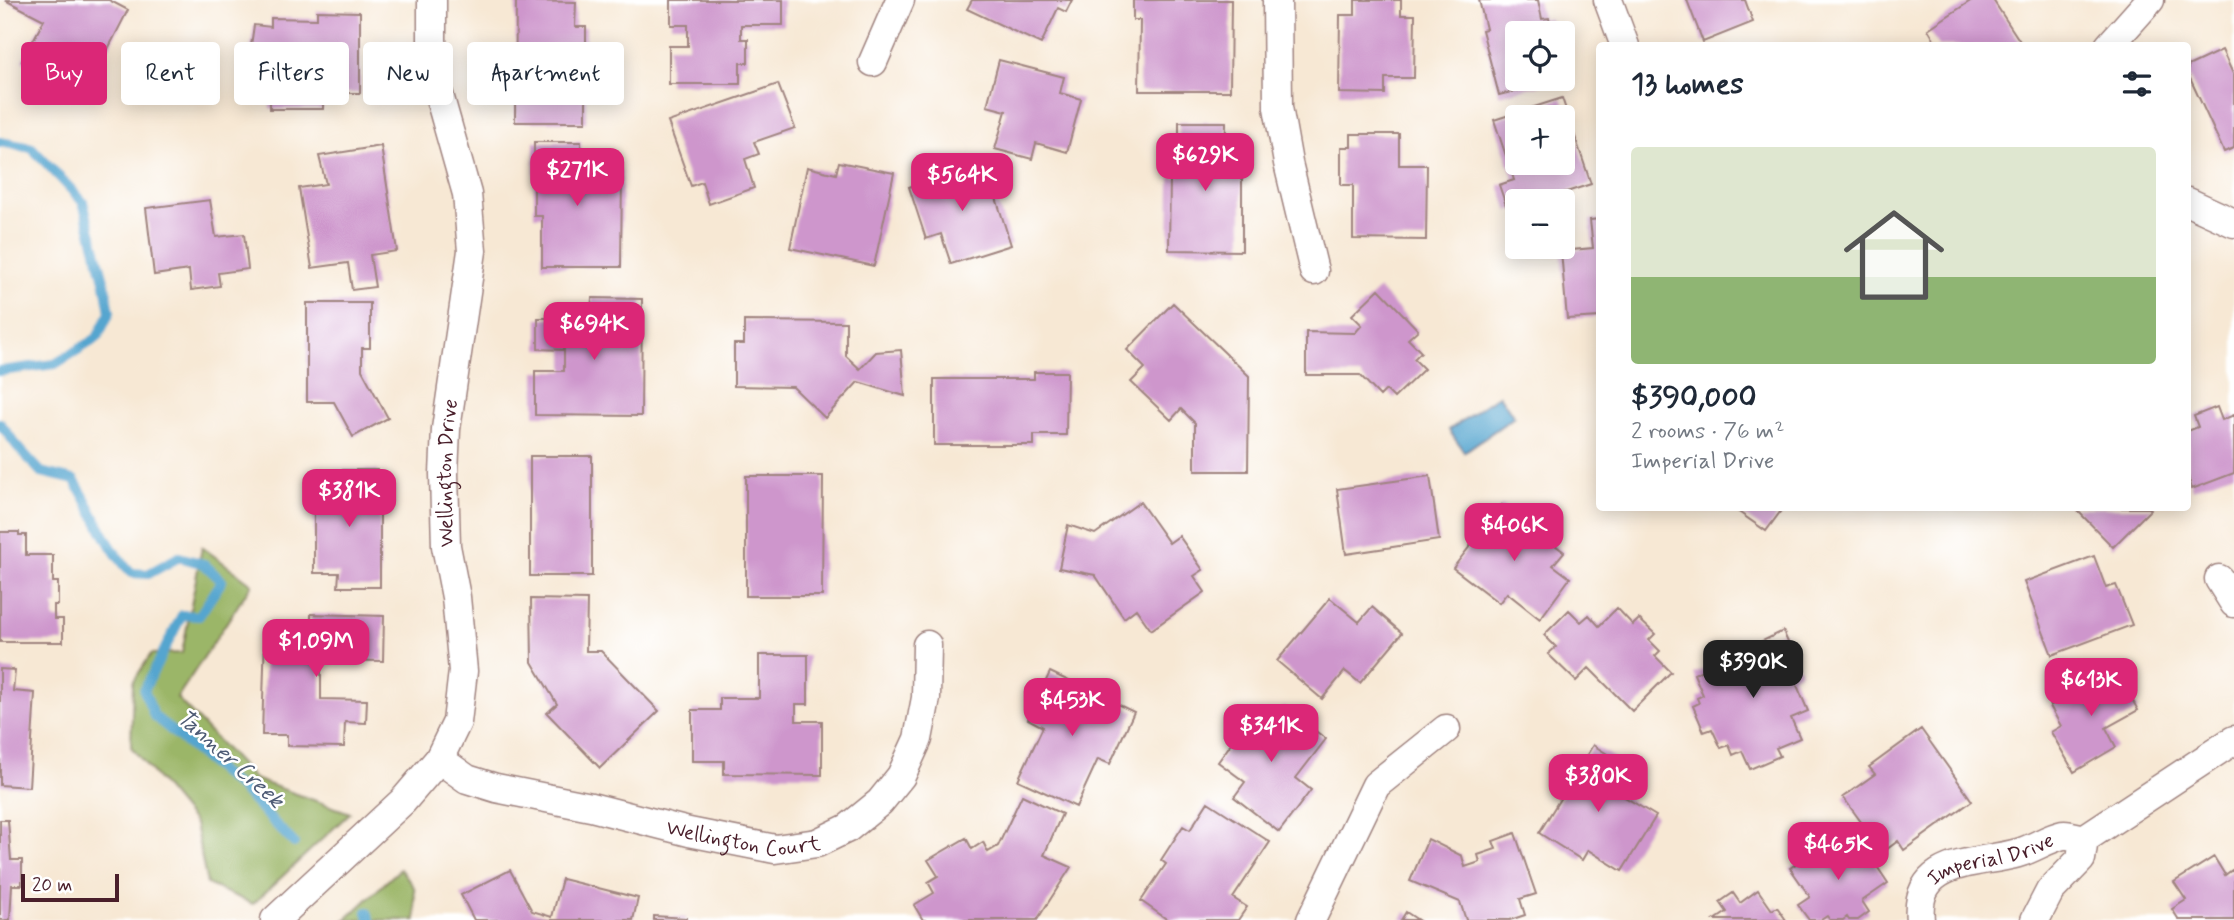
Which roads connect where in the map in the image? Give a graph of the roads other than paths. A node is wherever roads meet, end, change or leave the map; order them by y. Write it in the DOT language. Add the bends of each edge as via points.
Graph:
graph roads {
  1 [pos="432,0"];
  2 [pos="900,0"];
  3 [pos="1277,0"];
  4 [pos="1608,0"];
  5 [pos="2150,0"];
  6 [pos="1624,42"];
  7 [pos="2113,42"];
  8 [pos="873,62"];
  9 [pos="2191,203"];
  10 [pos="2234,223"];
  11 [pos="1314,271"];
  12 [pos="2219,579"];
  13 [pos="2234,603"];
  14 [pos="927,645"];
  15 [pos="1446,729"];
  16 [pos="2234,740"];
  17 [pos="439,759"];
  18 [pos="2084,839"];
  19 [pos="1916,917"];
  20 [pos="275,920"];
  21 [pos="1311,920"];
  22 [pos="2035,920"];
  1 -- 17 [label="street, Wellington Drive" via="432,69 467,194 472,251 446,429 444,487 446,546 463,671 457,722"];
  2 -- 8 [label="street"];
  3 -- 11 [label="street" via="1278,107"];
  4 -- 6 [label="street"];
  5 -- 7 [label="street"];
  9 -- 10 [label="street"];
  12 -- 13 [label="street"];
  14 -- 17 [label="street, Wellington Court" via="921,725 901,776 880,802 848,828 817,843 775,849 689,832 496,788 467,779"];
  15 -- 21 [label="street" via="1376,785"];
  16 -- 18 [label="street, Imperial Drive"];
  17 -- 20 [label="street, Wellington Drive" via="402,801"];
  18 -- 19 [label="street, Imperial Drive" via="2064,835 2021,853 1952,866 1924,889"];
  18 -- 22 [label="street, Imperial Drive" via="2081,859 2050,891"];
}
